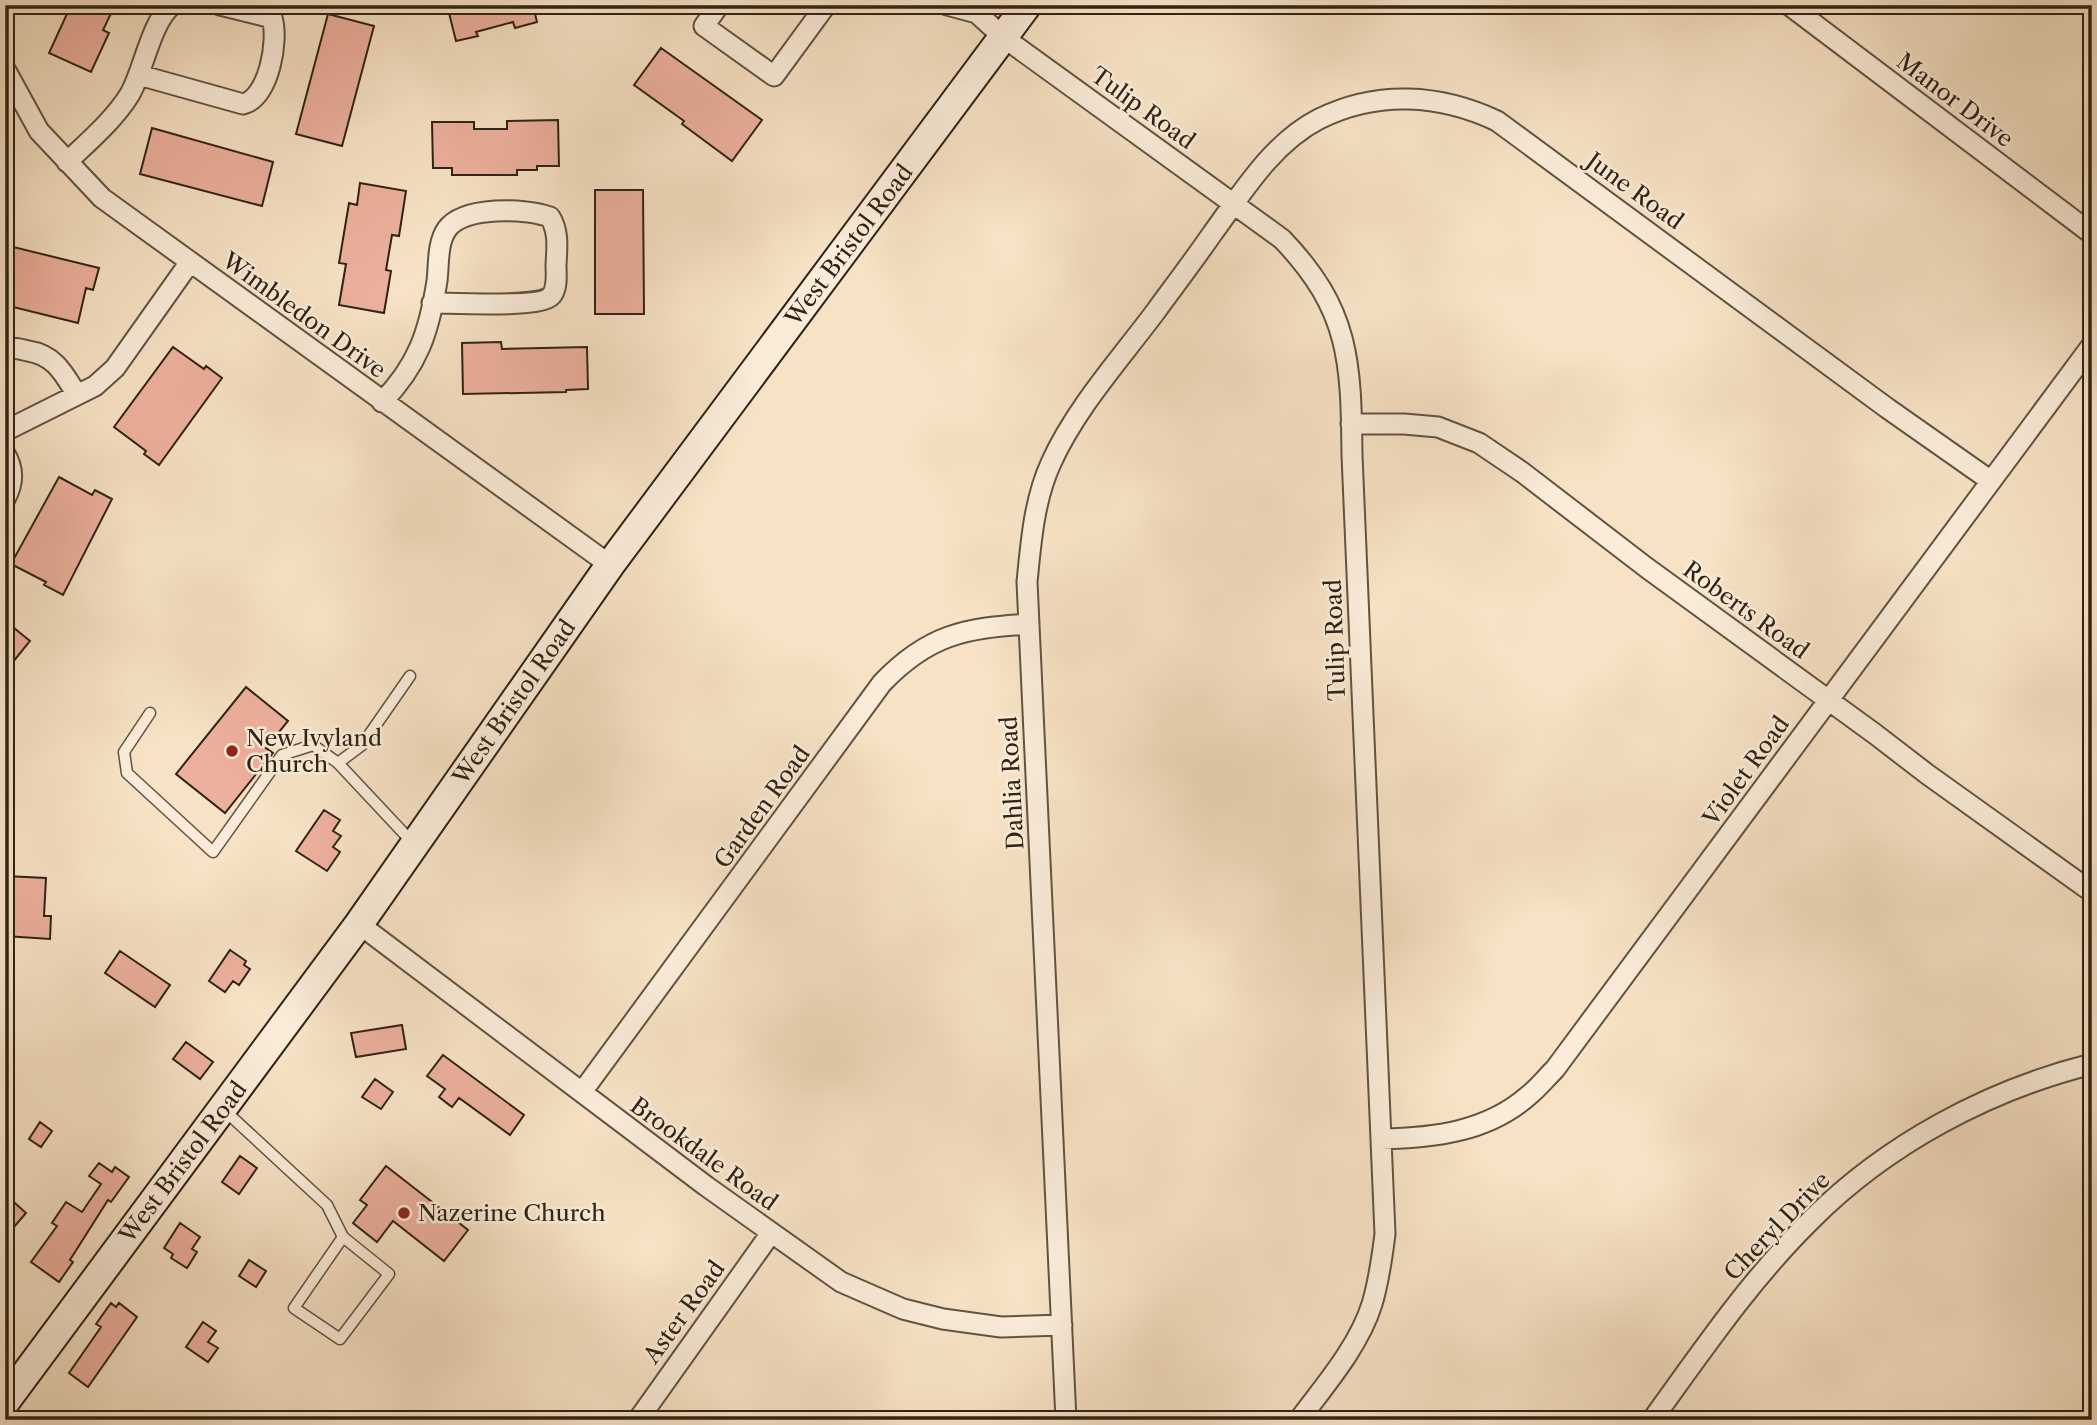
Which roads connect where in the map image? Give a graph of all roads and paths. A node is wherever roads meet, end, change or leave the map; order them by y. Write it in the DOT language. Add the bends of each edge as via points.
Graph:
graph roads {
  1 [pos="172,5"];
  2 [pos="220,5"];
  3 [pos="719,5"];
  4 [pos="826,5"];
  5 [pos="947,5"];
  6 [pos="1027,5"];
  7 [pos="1789,5"];
  8 [pos="970,9"];
  9 [pos="1003,37"];
  10 [pos="5,69"];
  11 [pos="139,75"];
  12 [pos="67,162"];
  13 [pos="1234,204"];
  14 [pos="2092,234"];
  15 [pos="190,262"];
  16 [pos="432,303"];
  17 [pos="2092,345"];
  18 [pos="5,349"];
  19 [pos="77,396"];
  20 [pos="382,402"];
  21 [pos="1351,424"];
  22 [pos="5,431"];
  23 [pos="5,454"];
  24 [pos="1991,481"];
  25 [pos="5,499"];
  26 [pos="610,565"];
  27 [pos="1029,624"];
  28 [pos="410,676"];
  29 [pos="1829,701"];
  30 [pos="150,713"];
  31 [pos="338,763"];
  32 [pos="414,845"];
  33 [pos="2092,892"];
  34 [pos="359,924"];
  35 [pos="2092,1064"];
  36 [pos="582,1091"];
  37 [pos="222,1109"];
  38 [pos="1381,1139"];
  39 [pos="771,1233"];
  40 [pos="343,1237"];
  41 [pos="1062,1325"];
  42 [pos="8,1391"];
  43 [pos="638,1420"];
  44 [pos="1066,1420"];
  45 [pos="1299,1420"];
  46 [pos="1652,1420"];
  1 -- 11 [label="street"];
  2 -- 11 [label="street" via="272,18 275,38 265,83 251,102 243,104"];
  3 -- 4 [label="street" via="704,26 774,76"];
  5 -- 8 [label="street, Tulip Road"];
  6 -- 9 [label="main road, West Bristol Road"];
  7 -- 14 [label="street, Manor Drive"];
  8 -- 9 [label="street, Tulip Road"];
  9 -- 13 [label="street, Tulip Road"];
  9 -- 26 [label="main road, West Bristol Road"];
  10 -- 12 [label="street, Wimbledon Drive" via="40,131"];
  11 -- 12 [label="street" via="121,107"];
  12 -- 15 [label="street, Wimbledon Drive" via="102,198"];
  13 -- 21 [label="street, Tulip Road" via="1298,256 1335,312 1348,364"];
  13 -- 24 [label="street, June Road" via="1281,146 1318,119 1343,108 1392,98 1475,111 1514,132"];
  13 -- 27 [label="street, Dahlia Road" via="1084,408 1051,464 1033,525 1027,582"];
  15 -- 19 [label="street" via="115,368"];
  15 -- 20 [label="street, Wimbledon Drive"];
  16 -- 16 [label="street" via="443,237 461,217 523,212 550,217 556,228 552,296 528,304"];
  16 -- 20 [label="street" via="420,349 401,382"];
  17 -- 24 [label="street, Violet Road"];
  18 -- 19 [label="street" via="50,357"];
  19 -- 22 [label="street"];
  20 -- 26 [label="street, Wimbledon Drive"];
  21 -- 29 [label="street, Roberts Road" via="1438,427 1479,443"];
  21 -- 38 [label="street, Tulip Road"];
  23 -- 25 [label="street" via="13,480"];
  24 -- 29 [label="street, Violet Road"];
  26 -- 32 [label="main road, West Bristol Road"];
  27 -- 36 [label="street, Garden Road" via="988,627 933,642 906,659 882,683"];
  27 -- 41 [label="street, Dahlia Road"];
  28 -- 31 [label="lane" via="362,745"];
  29 -- 33 [label="street, Roberts Road"];
  29 -- 38 [label="street, Violet Road" via="1567,1055 1528,1096 1463,1131"];
  30 -- 31 [label="lane" via="124,752 127,773 213,852 282,755 313,745"];
  31 -- 32 [label="lane"];
  32 -- 34 [label="main road, West Bristol Road"];
  34 -- 36 [label="street, Brookdale Road"];
  34 -- 37 [label="main road, West Bristol Road"];
  35 -- 46 [label="street, Cheryl Drive" via="2026,1084 1973,1107 1908,1142 1838,1195 1761,1274"];
  36 -- 39 [label="street, Brookdale Road"];
  37 -- 40 [label="lane" via="327,1205"];
  37 -- 42 [label="main road, West Bristol Road"];
  38 -- 45 [label="street, Tulip Road" via="1385,1234 1371,1306 1349,1350"];
  39 -- 41 [label="street, Brookdale Road" via="841,1282 903,1309 977,1325"];
  39 -- 43 [label="street, Aster Road"];
  40 -- 40 [label="lane" via="294,1308 340,1339 389,1273"];
  41 -- 44 [label="street, Dahlia Road"];
}
